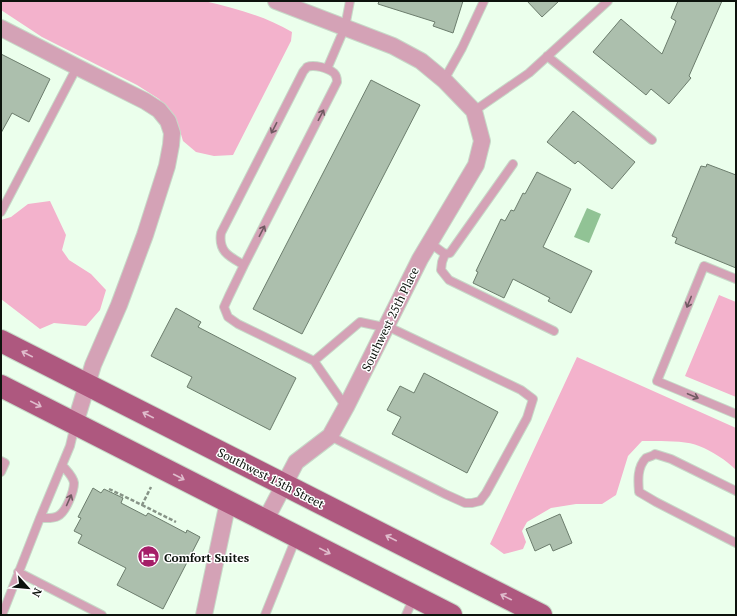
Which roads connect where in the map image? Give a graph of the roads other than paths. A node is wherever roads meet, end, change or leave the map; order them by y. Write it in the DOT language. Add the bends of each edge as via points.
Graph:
graph roads {
  1 [pos="276,1"];
  2 [pos="350,1"];
  3 [pos="484,1"];
  4 [pos="608,1"];
  5 [pos="345,27"];
  6 [pos="1,28"];
  7 [pos="547,56"];
  8 [pos="77,67"];
  9 [pos="327,69"];
  10 [pos="444,80"];
  11 [pos="470,108"];
  12 [pos="652,140"];
  13 [pos="513,164"];
  14 [pos="1,212"];
  15 [pos="430,243"];
  16 [pos="445,254"];
  17 [pos="244,265"];
  18 [pos="736,279"];
  19 [pos="386,328"];
  20 [pos="554,331"];
  21 [pos="1,341"];
  22 [pos="314,361"];
  23 [pos="87,384"];
  24 [pos="1,386"];
  25 [pos="346,407"];
  26 [pos="736,414"];
  27 [pos="76,424"];
  28 [pos="330,436"];
  29 [pos="1,461"];
  30 [pos="62,465"];
  31 [pos="1,472"];
  32 [pos="284,484"];
  33 [pos="736,491"];
  34 [pos="228,502"];
  35 [pos="40,518"];
  36 [pos="265,521"];
  37 [pos="297,537"];
  38 [pos="736,542"];
  39 [pos="18,572"];
  40 [pos="410,606"];
  41 [pos="2,615"];
  42 [pos="102,615"];
  43 [pos="204,615"];
  44 [pos="265,615"];
  45 [pos="451,615"];
  46 [pos="541,615"];
  1 -- 5 [label="street"];
  2 -- 5 [label="lane"];
  3 -- 10 [label="lane"];
  4 -- 7 [label="lane"];
  5 -- 9 [label="lane"];
  5 -- 10 [label="street" via="393,46 421,61"];
  6 -- 8 [label="street"];
  7 -- 11 [label="lane" via="529,73"];
  7 -- 12 [label="lane"];
  8 -- 14 [label="lane"];
  8 -- 23 [label="street" via="159,110 168,121 172,133 167,166 145,235"];
  17 -- 9 [label="lane, one-way" via="337,82 333,72"];
  9 -- 17 [label="lane, one-way" via="314,66 307,67 303,72 221,233 222,248 228,256"];
  10 -- 11 [label="street"];
  11 -- 15 [label="street, Southwest 25th Place" via="482,141 476,164"];
  13 -- 16 [label="lane" via="454,248"];
  15 -- 16 [label="lane"];
  15 -- 19 [label="street, Southwest 25th Place"];
  16 -- 20 [label="lane" via="441,270 450,280"];
  17 -- 22 [label="lane" via="224,307 228,317"];
  18 -- 26 [label="lane, one-way" via="704,266 657,381"];
  19 -- 22 [label="lane" via="360,322"];
  19 -- 25 [label="street, Southwest 25th Place"];
  19 -- 28 [label="lane" via="393,329 521,390 533,398 527,418 486,494 480,501 472,503 465,503 444,494"];
  23 -- 21 [label="main road, Southwest 13th Street, one-way"];
  22 -- 25 [label="lane"];
  23 -- 27 [label="street"];
  32 -- 23 [label="main road, Southwest 13th Street, one-way"];
  24 -- 27 [label="main road, one-way"];
  25 -- 28 [label="street, Southwest 25th Place"];
  27 -- 30 [label="lane"];
  27 -- 34 [label="main road, one-way"];
  28 -- 32 [label="street, Southwest 25th Place" via="296,462"];
  29 -- 31 [label="lane" via="4,463"];
  30 -- 35 [label="lane"];
  35 -- 30 [label="lane, one-way" via="58,517 68,502 74,483"];
  32 -- 36 [label="street, Southwest 25th Place"];
  46 -- 32 [label="main road, Southwest 13th Street, one-way"];
  33 -- 38 [label="lane" via="655,454 646,458 638,480 639,492"];
  34 -- 36 [label="main road"];
  34 -- 43 [label="street"];
  35 -- 39 [label="lane"];
  36 -- 37 [label="main road"];
  37 -- 40 [label="main road, one-way"];
  37 -- 44 [label="lane"];
  39 -- 41 [label="lane"];
  39 -- 42 [label="lane"];
  40 -- 45 [label="main road"];
}
